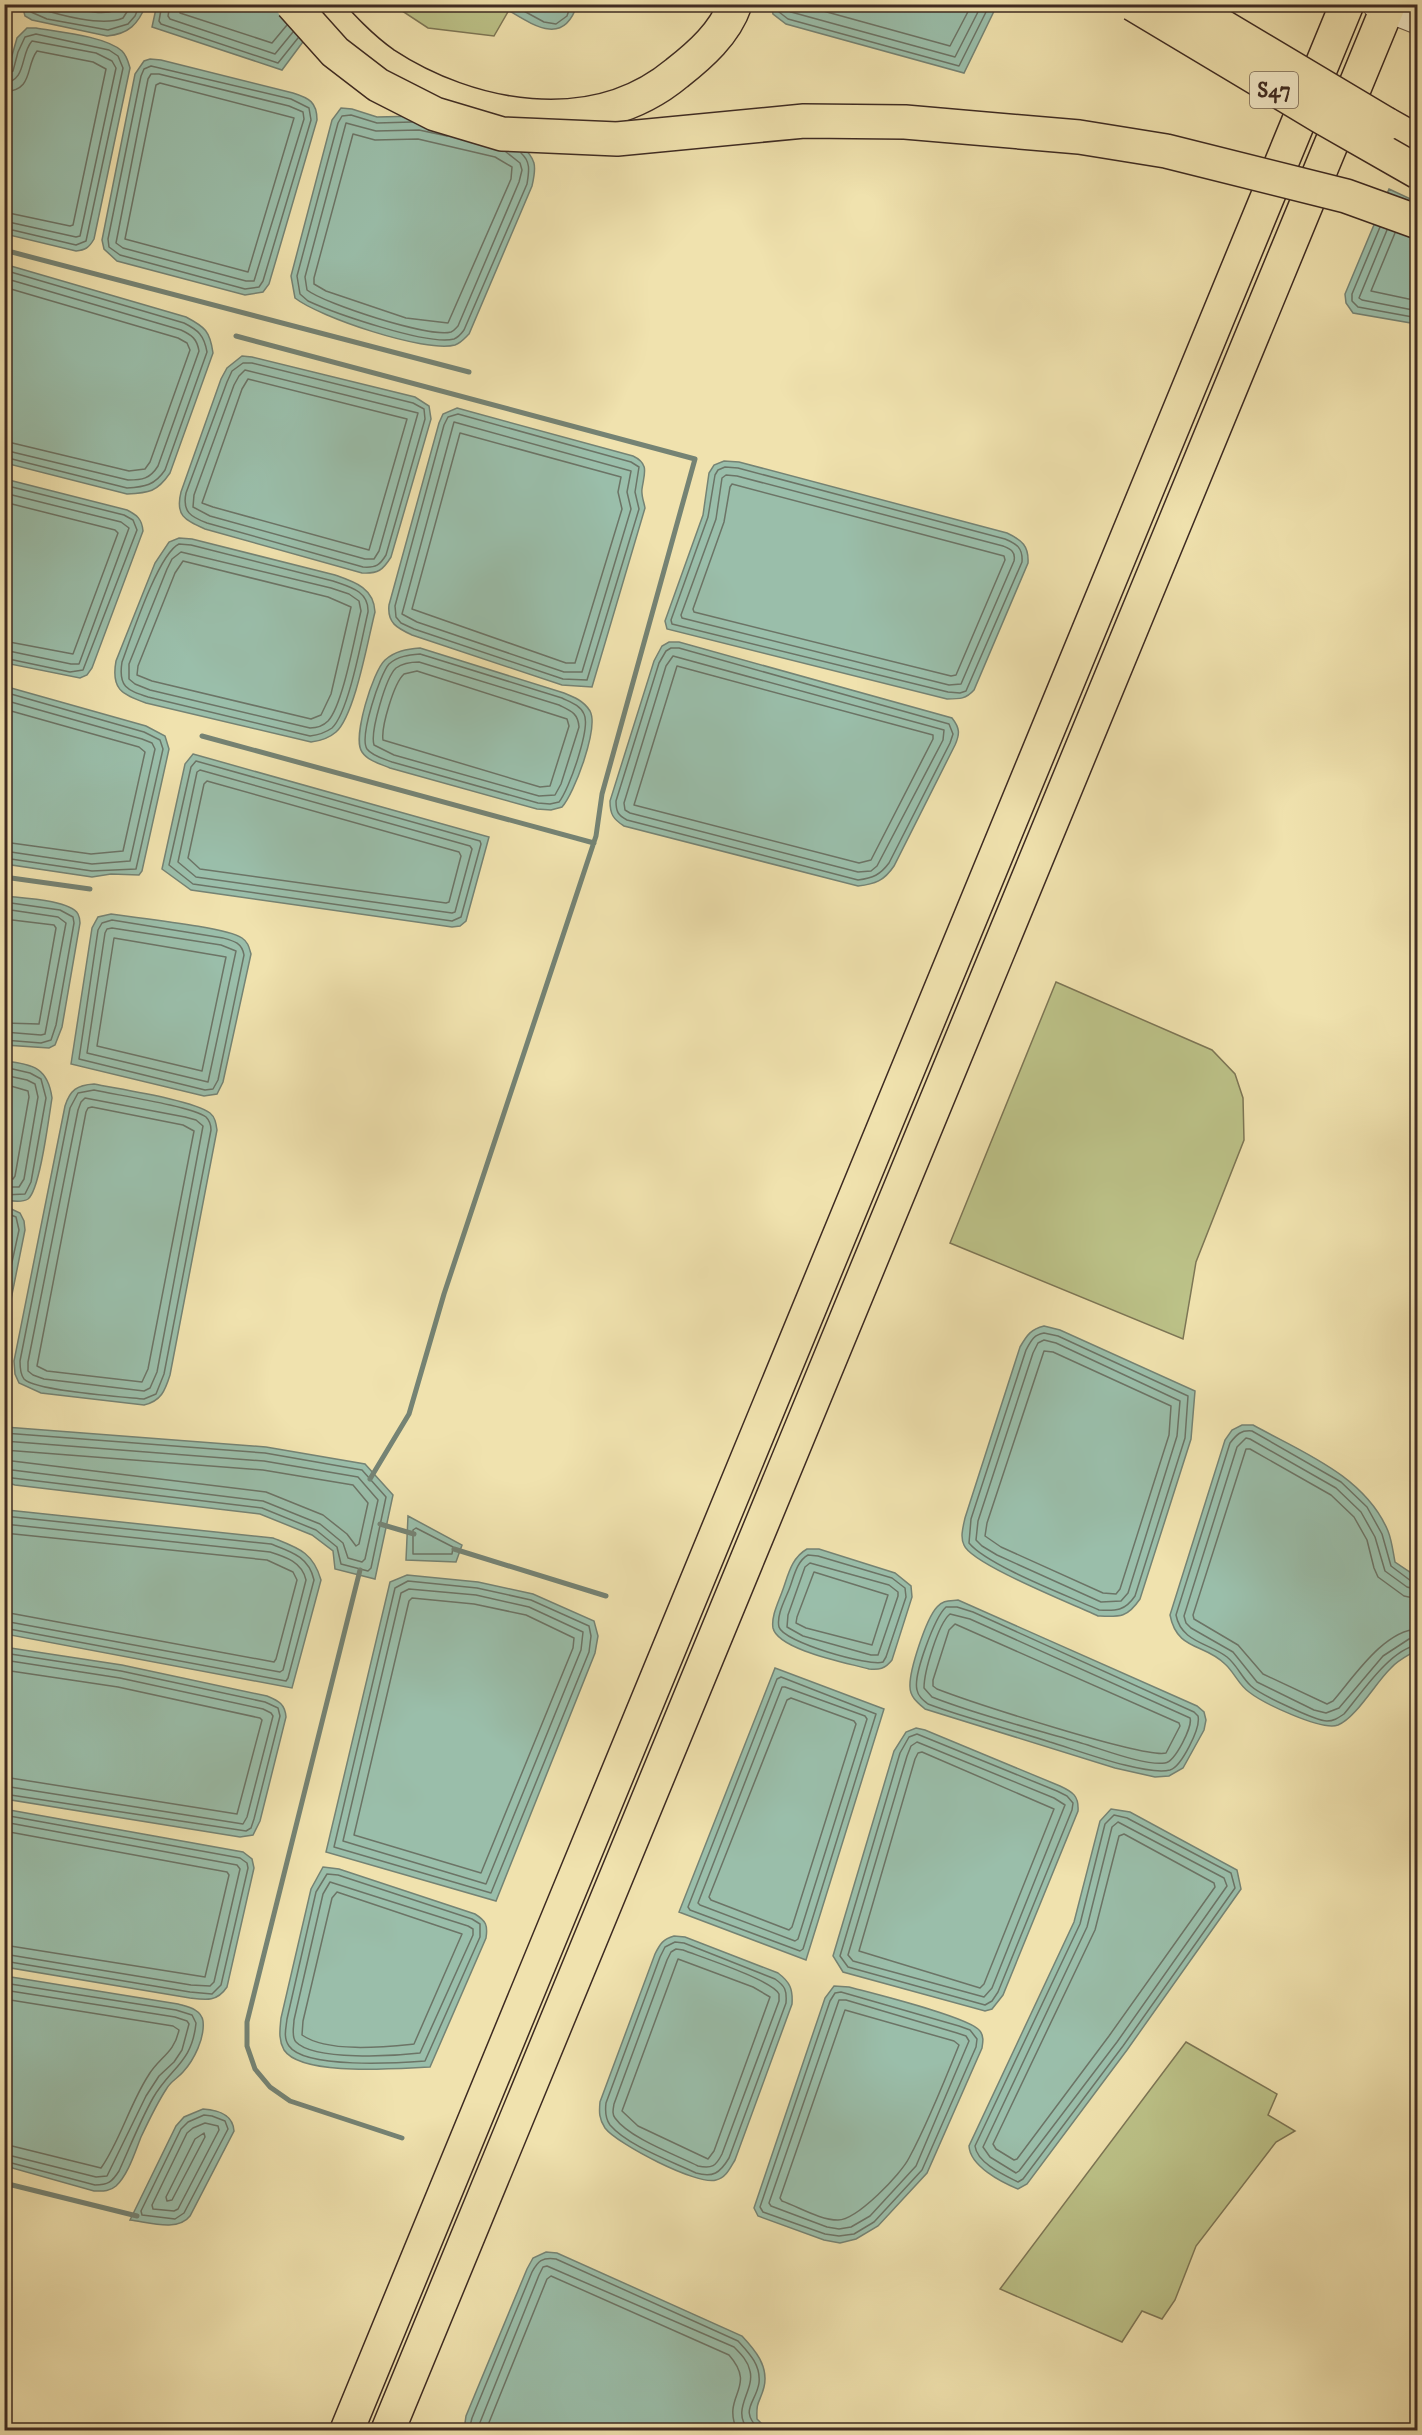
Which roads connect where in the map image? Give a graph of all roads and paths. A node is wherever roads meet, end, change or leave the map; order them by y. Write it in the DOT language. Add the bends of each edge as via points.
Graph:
graph roads {
  1 [pos="292,4"];
  2 [pos="321,4"];
  3 [pos="735,4"];
  4 [pos="1133,4"];
  5 [pos="1185,4"];
  6 [pos="1202,4"];
  7 [pos="1347,4"];
  8 [pos="1384,6"];
  9 [pos="1418,21"];
  10 [pos="1386,124"];
  11 [pos="1418,142"];
  12 [pos="1418,172"];
  13 [pos="1418,222"];
  14 [pos="347,2430"];
  15 [pos="388,2430"];
  1 -- 13 [label="main road, bridge" via="335,52 378,85 435,114 502,134 617,139 804,121 905,122 1079,137 1166,151 1346,196"];
  2 -- 3 [label="main road" via="350,36 384,63 422,85 495,111 547,117 590,114 629,103 669,81 706,50"];
  4 -- 12 [label="main road, S47, bridge"];
  5 -- 10 [label="main road, S47, bridge"];
  6 -- 10 [label="main road, bridge"];
  7 -- 14 [label="main road"];
  8 -- 9 [label="street"];
  8 -- 15 [label="main road"];
  10 -- 11 [label="main road, S47"];
}
